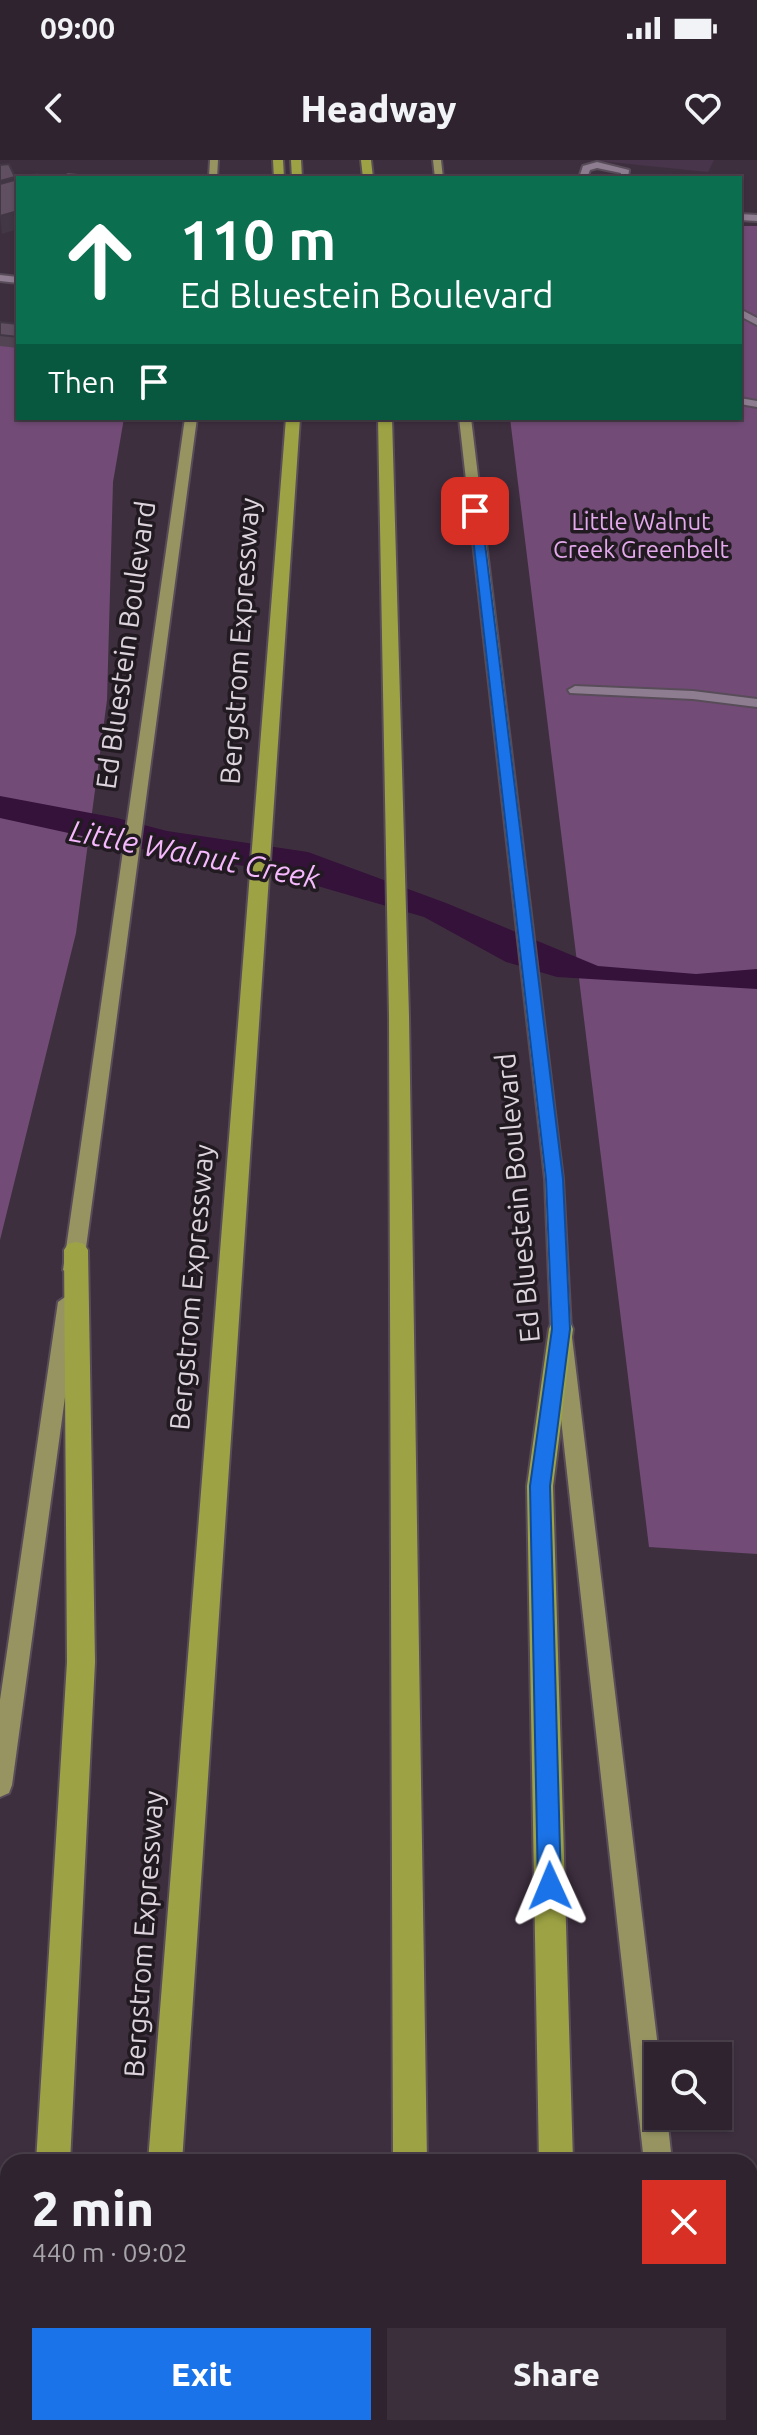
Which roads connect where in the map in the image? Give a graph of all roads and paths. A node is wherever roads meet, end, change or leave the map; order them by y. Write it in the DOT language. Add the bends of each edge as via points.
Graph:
graph roads {
  1 [pos="584,176"];
  2 [pos="625,176"];
  3 [pos="191,420"];
  4 [pos="293,420"];
  5 [pos="385,420"];
  6 [pos="465,420"];
  7 [pos="575,690"];
  8 [pos="757,703"];
  9 [pos="76,1250"];
  10 [pos="561,1329"];
  11 [pos="0,1785"];
  12 [pos="53,2154"];
  13 [pos="166,2154"];
  14 [pos="410,2154"];
  15 [pos="556,2154"];
  16 [pos="657,2154"];
  1 -- 2 [label="street" via="586,168 597,165 626,172"];
  3 -- 9 [label="main road, Ed Bluestein Boulevard"];
  4 -- 13 [label="highway, Bergstrom Expressway"];
  5 -- 14 [label="highway" via="399,1016"];
  6 -- 10 [label="main road, Ed Bluestein Boulevard" via="554,1179"];
  7 -- 8 [label="street"];
  9 -- 11 [label="main road, Ed Bluestein Boulevard"];
  9 -- 12 [label="highway" via="81,1662"];
  10 -- 15 [label="highway" via="540,1486"];
  10 -- 16 [label="main road, Ed Bluestein Boulevard"];
}
